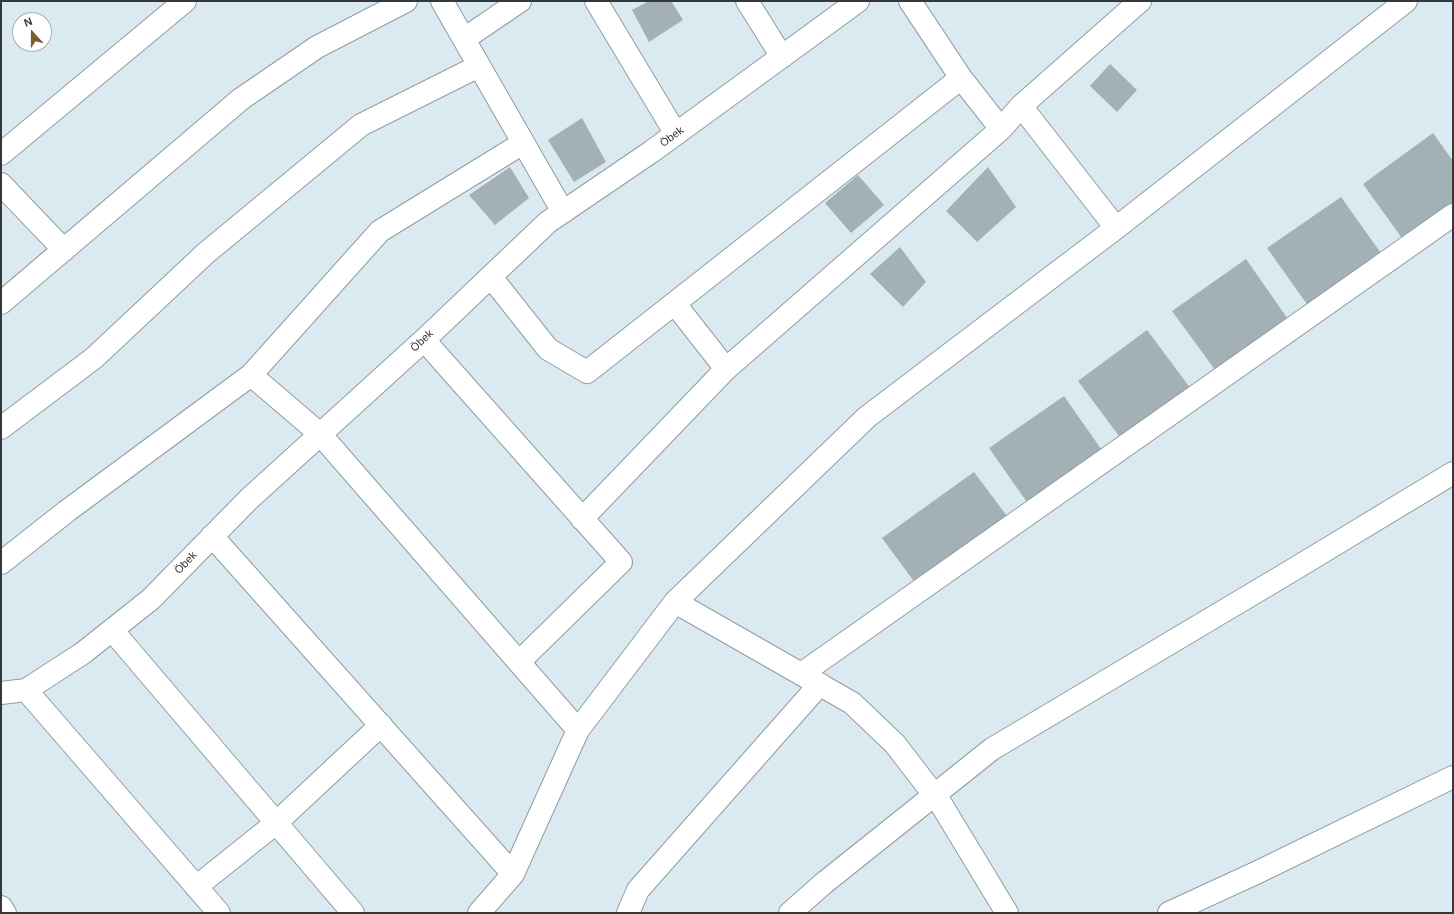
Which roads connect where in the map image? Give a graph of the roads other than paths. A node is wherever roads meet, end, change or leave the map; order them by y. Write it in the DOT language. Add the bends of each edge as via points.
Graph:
graph roads {
  1 [pos="185,1"];
  2 [pos="406,1"];
  3 [pos="442,1"];
  4 [pos="520,1"];
  5 [pos="596,1"];
  6 [pos="747,1"];
  7 [pos="858,1"];
  8 [pos="910,1"];
  9 [pos="1140,1"];
  10 [pos="1406,1"];
  11 [pos="464,39"];
  12 [pos="782,57"];
  13 [pos="479,66"];
  14 [pos="961,78"];
  15 [pos="1021,106"];
  16 [pos="1001,129"];
  17 [pos="676,134"];
  18 [pos="523,143"];
  19 [pos="1,154"];
  20 [pos="1,184"];
  21 [pos="563,212"];
  22 [pos="1453,215"];
  23 [pos="1116,228"];
  24 [pos="64,250"];
  25 [pos="491,277"];
  26 [pos="1,303"];
  27 [pos="675,304"];
  28 [pos="424,340"];
  29 [pos="726,369"];
  30 [pos="251,376"];
  31 [pos="1,428"];
  32 [pos="320,434"];
  33 [pos="1453,472"];
  34 [pos="582,519"];
  35 [pos="212,536"];
  36 [pos="1,562"];
  37 [pos="675,602"];
  38 [pos="112,630"];
  39 [pos="519,662"];
  40 [pos="810,679"];
  41 [pos="26,690"];
  42 [pos="1,693"];
  43 [pos="381,725"];
  44 [pos="578,730"];
  45 [pos="1453,777"];
  46 [pos="934,795"];
  47 [pos="276,823"];
  48 [pos="513,874"];
  49 [pos="196,887"];
  50 [pos="219,913"];
  51 [pos="353,913"];
  52 [pos="479,913"];
  53 [pos="628,913"];
  54 [pos="790,913"];
  55 [pos="1007,913"];
  56 [pos="1168,913"];
  1 -- 19 [label="street"];
  2 -- 24 [label="street" via="317,47 241,99"];
  3 -- 11 [label="street"];
  4 -- 11 [label="street"];
  5 -- 17 [label="street"];
  6 -- 12 [label="street"];
  7 -- 12 [label="street, Öbek"];
  8 -- 14 [label="street"];
  9 -- 15 [label="street"];
  10 -- 23 [label="street"];
  11 -- 13 [label="street"];
  12 -- 17 [label="street, Öbek"];
  13 -- 18 [label="street"];
  13 -- 31 [label="street" via="361,125 206,253 94,358"];
  14 -- 16 [label="street"];
  14 -- 27 [label="street"];
  15 -- 16 [label="street"];
  15 -- 23 [label="street"];
  16 -- 29 [label="street"];
  17 -- 21 [label="street, Öbek"];
  18 -- 21 [label="street"];
  18 -- 30 [label="street" via="380,231"];
  20 -- 24 [label="street"];
  21 -- 25 [label="street, Öbek" via="548,222"];
  22 -- 40 [label="street"];
  23 -- 37 [label="street" via="867,417"];
  24 -- 26 [label="street"];
  25 -- 27 [label="street" via="548,349 587,372"];
  25 -- 28 [label="street, Öbek"];
  27 -- 29 [label="street"];
  28 -- 32 [label="street, Öbek"];
  28 -- 34 [label="street"];
  29 -- 34 [label="street"];
  30 -- 32 [label="street"];
  30 -- 36 [label="street"];
  32 -- 35 [label="street, Öbek"];
  32 -- 39 [label="street"];
  33 -- 46 [label="street" via="1284,576 992,749"];
  34 -- 39 [label="street" via="621,562"];
  35 -- 38 [label="street, Öbek" via="151,599"];
  35 -- 43 [label="street"];
  37 -- 40 [label="street"];
  37 -- 44 [label="street"];
  38 -- 41 [label="street, Öbek"];
  38 -- 47 [label="street"];
  39 -- 44 [label="street"];
  40 -- 46 [label="street" via="852,703 895,744"];
  40 -- 53 [label="street" via="638,890"];
  41 -- 42 [label="street, Öbek"];
  41 -- 49 [label="street"];
  43 -- 47 [label="street"];
  43 -- 48 [label="street"];
  44 -- 48 [label="street"];
  45 -- 56 [label="street"];
  46 -- 54 [label="street" via="824,882"];
  46 -- 55 [label="street"];
  47 -- 49 [label="street"];
  47 -- 51 [label="street"];
  48 -- 52 [label="street"];
  49 -- 50 [label="street"];
}
